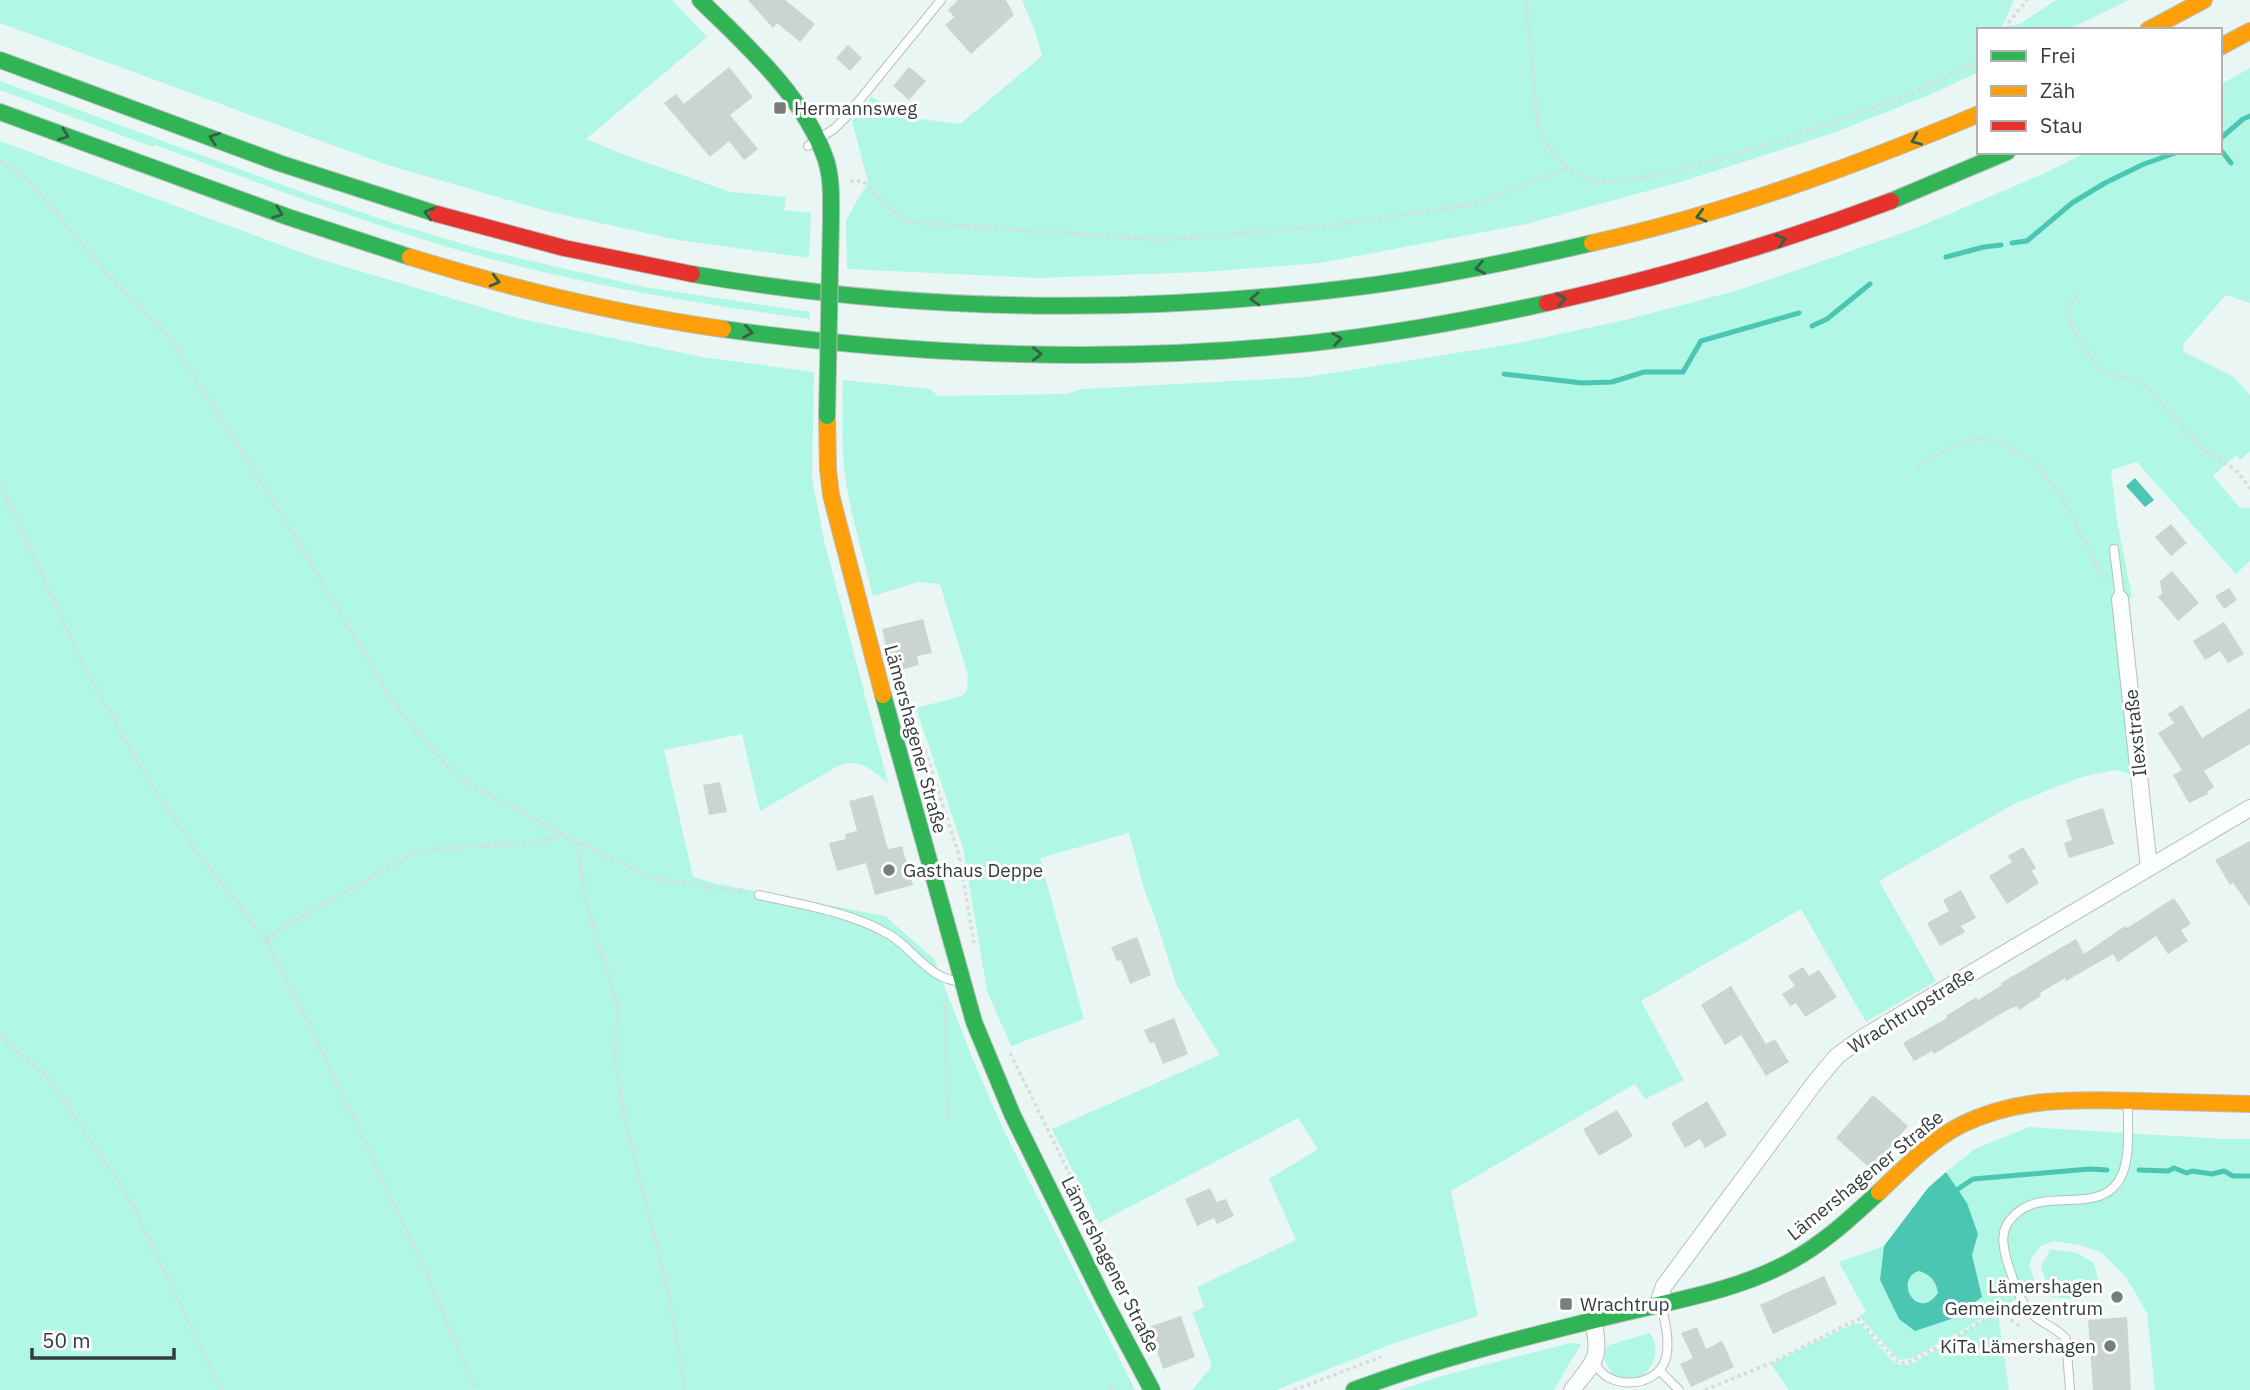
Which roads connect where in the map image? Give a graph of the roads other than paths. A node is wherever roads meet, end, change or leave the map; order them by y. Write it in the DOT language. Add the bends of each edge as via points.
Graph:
graph roads {
  1 [pos="700,0"];
  2 [pos="941,0"];
  3 [pos="2204,0"];
  4 [pos="2152,28"];
  5 [pos="2250,31"];
  6 [pos="2222,46"];
  7 [pos="0,60"];
  8 [pos="0,112"];
  9 [pos="1977,115"];
  10 [pos="813,144"];
  11 [pos="2003,154"];
  12 [pos="2114,549"];
  13 [pos="2120,599"];
  14 [pos="2250,808"];
  15 [pos="2149,868"];
  16 [pos="760,895"];
  17 [pos="953,980"];
  18 [pos="2129,1100"];
  19 [pos="2250,1104"];
  20 [pos="1661,1304"];
  21 [pos="1594,1321"];
  22 [pos="1595,1360"];
  23 [pos="1660,1371"];
  24 [pos="1152,1390"];
  25 [pos="1354,1390"];
  26 [pos="1572,1390"];
  27 [pos="1679,1390"];
  28 [pos="2070,1390"];
  1 -- 10 [label="main road, Lämershagener Straße" via="785,91 805,118"];
  2 -- 10 [label="lane" via="845,118"];
  3 -- 4 [label="main road"];
  5 -- 6 [label="main road"];
  9 -- 7 [label="main road, one-way" via="1803,184 1559,253 1289,297 1170,305 1014,307 866,298 741,282 565,249 416,209 323,178"];
  8 -- 11 [label="main road, one-way" via="332,232 433,265 580,302 809,341 983,353 1154,354 1233,349 1312,343 1465,321 1653,278 1807,232"];
  10 -- 17 [label="main road, Lämershagener Straße, bridge" via="826,161 830,180 828,469 841,538"];
  12 -- 13 [label="lane"];
  13 -- 15 [label="street, Ilexstraße"];
  14 -- 15 [label="street, Wrachtrupstraße"];
  15 -- 20 [label="street, Wrachtrupstraße" via="1837,1056 1664,1286"];
  16 -- 17 [label="lane" via="872,926"];
  17 -- 24 [label="main road, Lämershagener Straße" via="1013,1116"];
  18 -- 19 [label="main road, Lämershagener Straße"];
  18 -- 20 [label="main road, Lämershagener Straße" via="2032,1102 1981,1115 1935,1142 1800,1257 1765,1274"];
  18 -- 28 [label="lane" via="2126,1156 2116,1186 2093,1197 2031,1203 2007,1223 2003,1236 2017,1292 2031,1314 2066,1339"];
  20 -- 21 [label="main road, Lämershagener Straße"];
  20 -- 23 [label="lane" via="1667,1349"];
  21 -- 22 [label="street"];
  21 -- 25 [label="main road, Lämershagener Straße" via="1431,1363"];
  22 -- 23 [label="lane" via="1603,1380 1621,1390 1633,1390"];
  22 -- 26 [label="street"];
  23 -- 27 [label="lane"];
}
